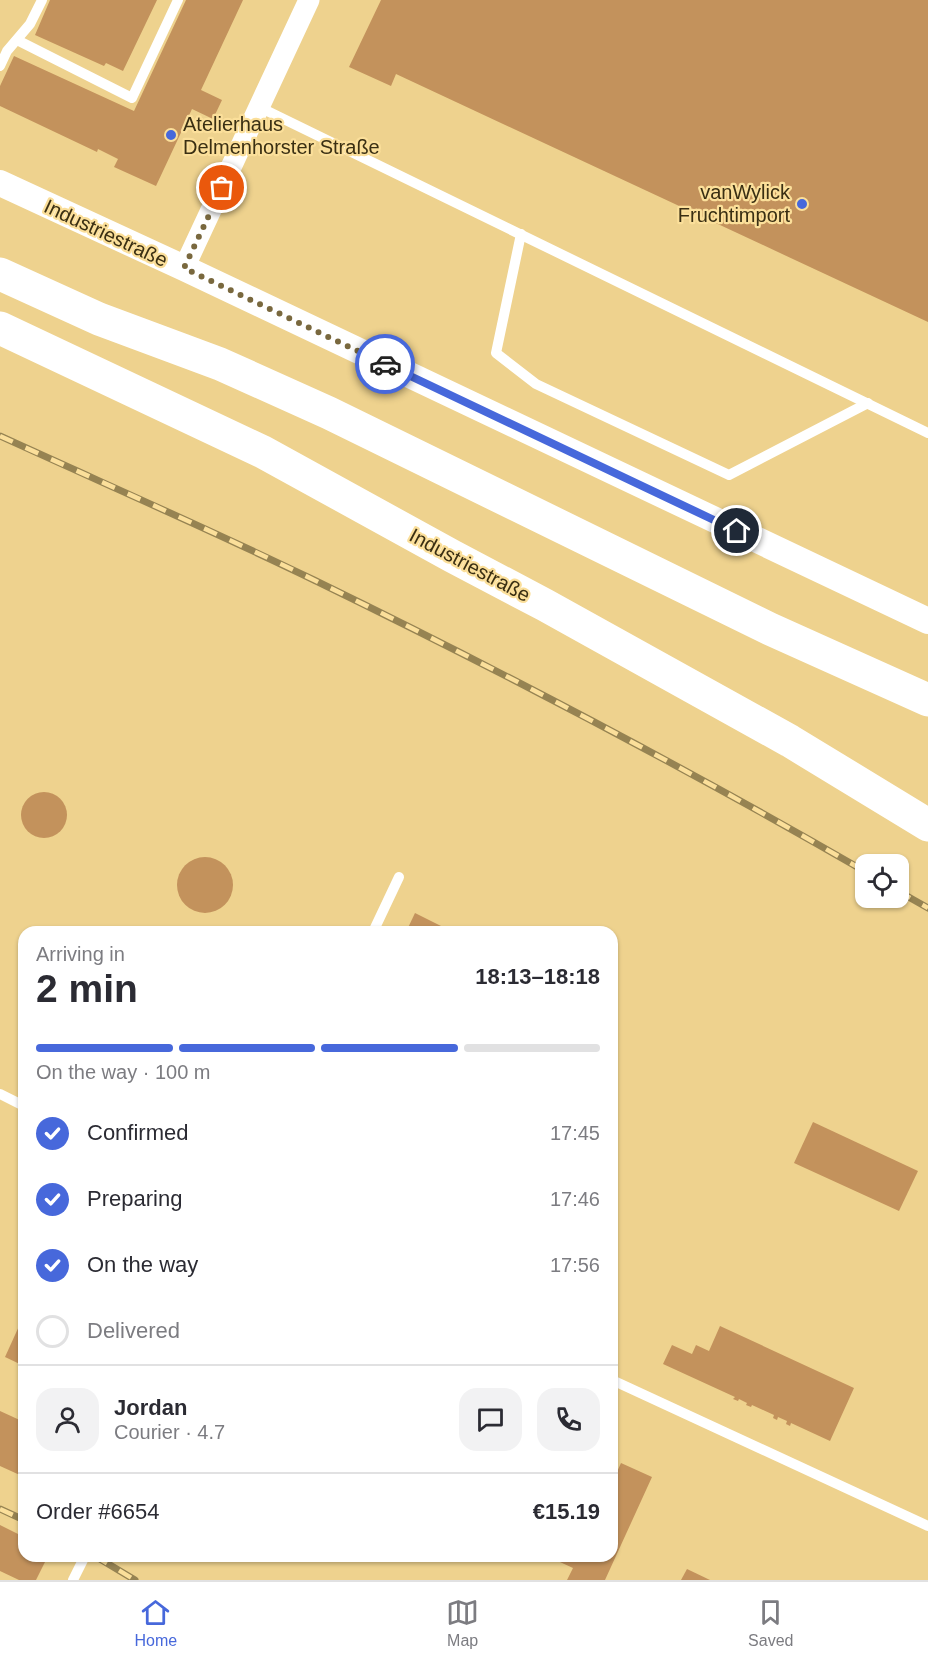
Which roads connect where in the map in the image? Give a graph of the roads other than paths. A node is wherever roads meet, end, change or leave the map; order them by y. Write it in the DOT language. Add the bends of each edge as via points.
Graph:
graph roads {
  1 [pos="42,0"];
  2 [pos="178,0"];
  3 [pos="309,0"];
  4 [pos="17,40"];
  5 [pos="0,66"];
  6 [pos="259,107"];
  7 [pos="0,183"];
  8 [pos="521,234"];
  9 [pos="184,268"];
  10 [pos="0,274"];
  11 [pos="0,328"];
  12 [pos="868,404"];
  13 [pos="928,433"];
  14 [pos="928,621"];
  15 [pos="894,684"];
  16 [pos="928,700"];
  17 [pos="928,710"];
  18 [pos="833,766"];
  19 [pos="928,811"];
  20 [pos="928,825"];
  21 [pos="399,877"];
  22 [pos="377,926"];
  23 [pos="0,1094"];
  24 [pos="18,1103"];
  25 [pos="618,1383"];
  26 [pos="928,1526"];
  27 [pos="82,1562"];
  28 [pos="73,1580"];
  1 -- 4 [label="lane"];
  2 -- 4 [label="lane" via="132,98"];
  3 -- 6 [label="street"];
  4 -- 5 [label="lane"];
  6 -- 8 [label="lane"];
  6 -- 9 [label="street"];
  7 -- 9 [label="street, Industriestraße"];
  8 -- 12 [label="lane"];
  8 -- 12 [label="lane" via="496,353 536,384 729,475"];
  9 -- 14 [label="street, Industriestraße"];
  10 -- 15 [label="highway" via="99,319 220,364 307,403 770,629"];
  11 -- 18 [label="highway, Industriestraße" via="263,452"];
  12 -- 13 [label="lane"];
  15 -- 16 [label="highway"];
  15 -- 17 [label="highway"];
  18 -- 19 [label="highway"];
  18 -- 20 [label="highway, Industriestraße"];
  21 -- 22 [label="lane"];
  23 -- 24 [label="lane"];
  25 -- 26 [label="lane"];
  27 -- 28 [label="lane"];
}
